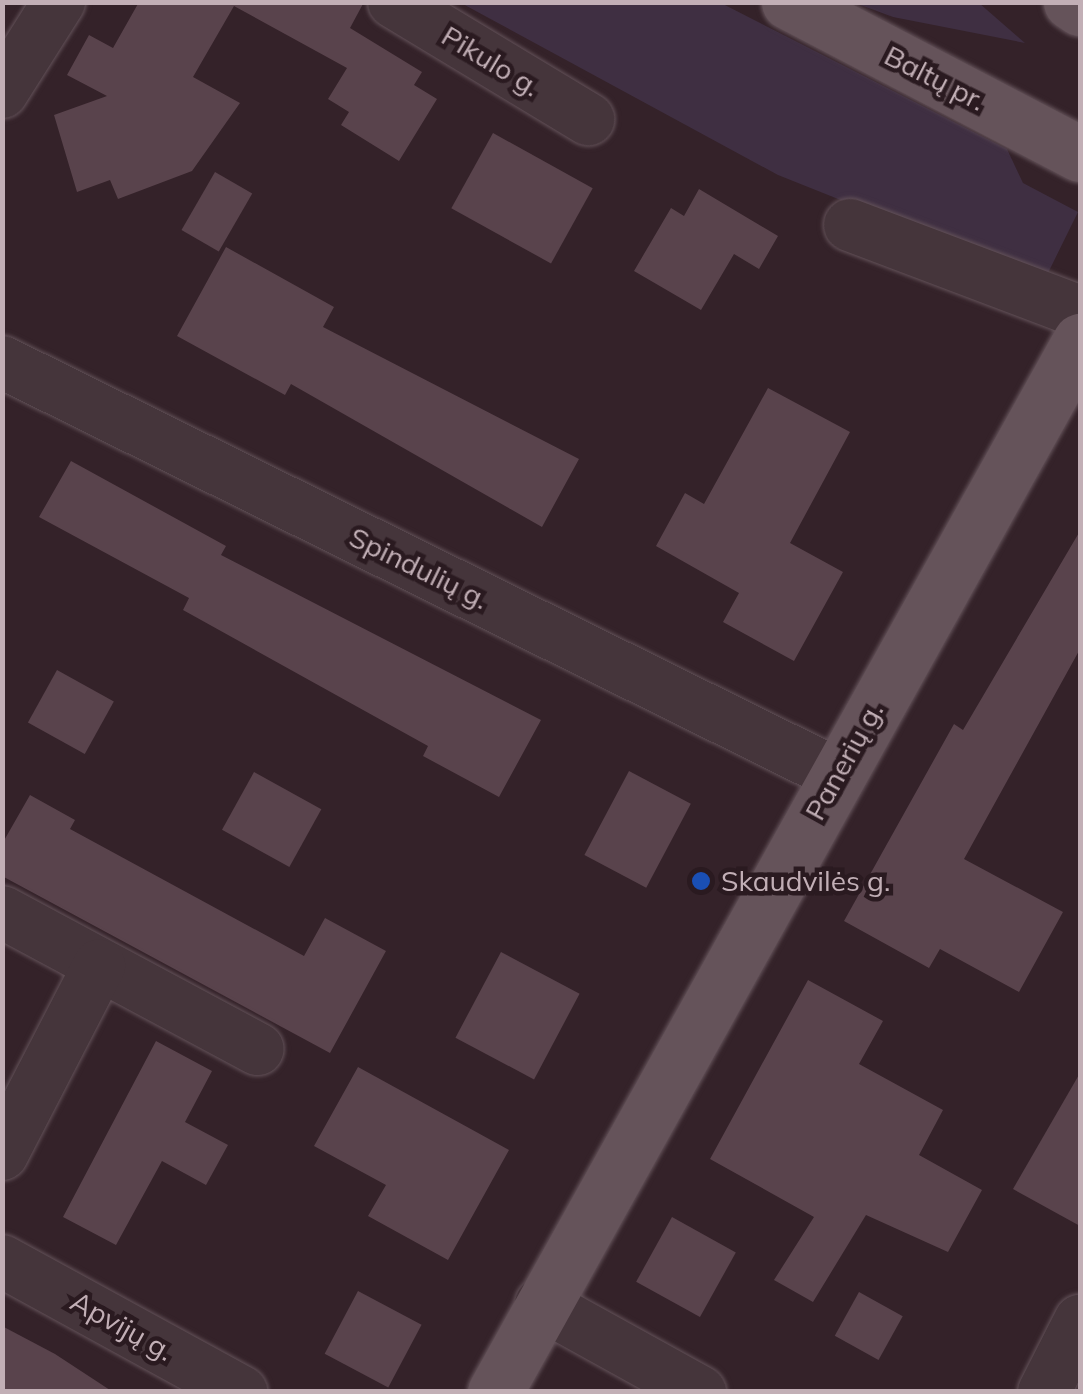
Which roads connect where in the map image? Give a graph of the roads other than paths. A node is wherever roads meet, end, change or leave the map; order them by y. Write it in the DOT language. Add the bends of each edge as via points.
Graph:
graph roads {
  1 [pos="59,2"];
  2 [pos="394,2"];
  3 [pos="789,2"];
  4 [pos="1071,2"];
  5 [pos="1080,8"];
  6 [pos="2,92"];
  7 [pos="588,120"];
  8 [pos="1064,145"];
  9 [pos="850,226"];
  10 [pos="1080,312"];
  11 [pos="1080,342"];
  12 [pos="2,362"];
  13 [pos="836,774"];
  14 [pos="2,912"];
  15 [pos="99,966"];
  16 [pos="258,1050"];
  17 [pos="2,1154"];
  18 [pos="2,1260"];
  19 [pos="540,1304"];
  20 [pos="1080,1321"];
  21 [pos="242,1392"];
  22 [pos="495,1392"];
  23 [pos="700,1392"];
  24 [pos="1044,1392"];
  1 -- 6 [label="street"];
  2 -- 7 [label="street, Pikulo g."];
  3 -- 8 [label="main road, Baltų pr."];
  4 -- 5 [label="main road"];
  9 -- 10 [label="street"];
  11 -- 13 [label="main road, Panerių g."];
  12 -- 13 [label="street, Spindulių g."];
  13 -- 19 [label="main road, Panerių g."];
  14 -- 15 [label="street"];
  15 -- 16 [label="street"];
  15 -- 17 [label="street"];
  18 -- 21 [label="street, Apvijų g."];
  19 -- 22 [label="main road, Panerių g."];
  19 -- 23 [label="street"];
  20 -- 24 [label="street"];
}
